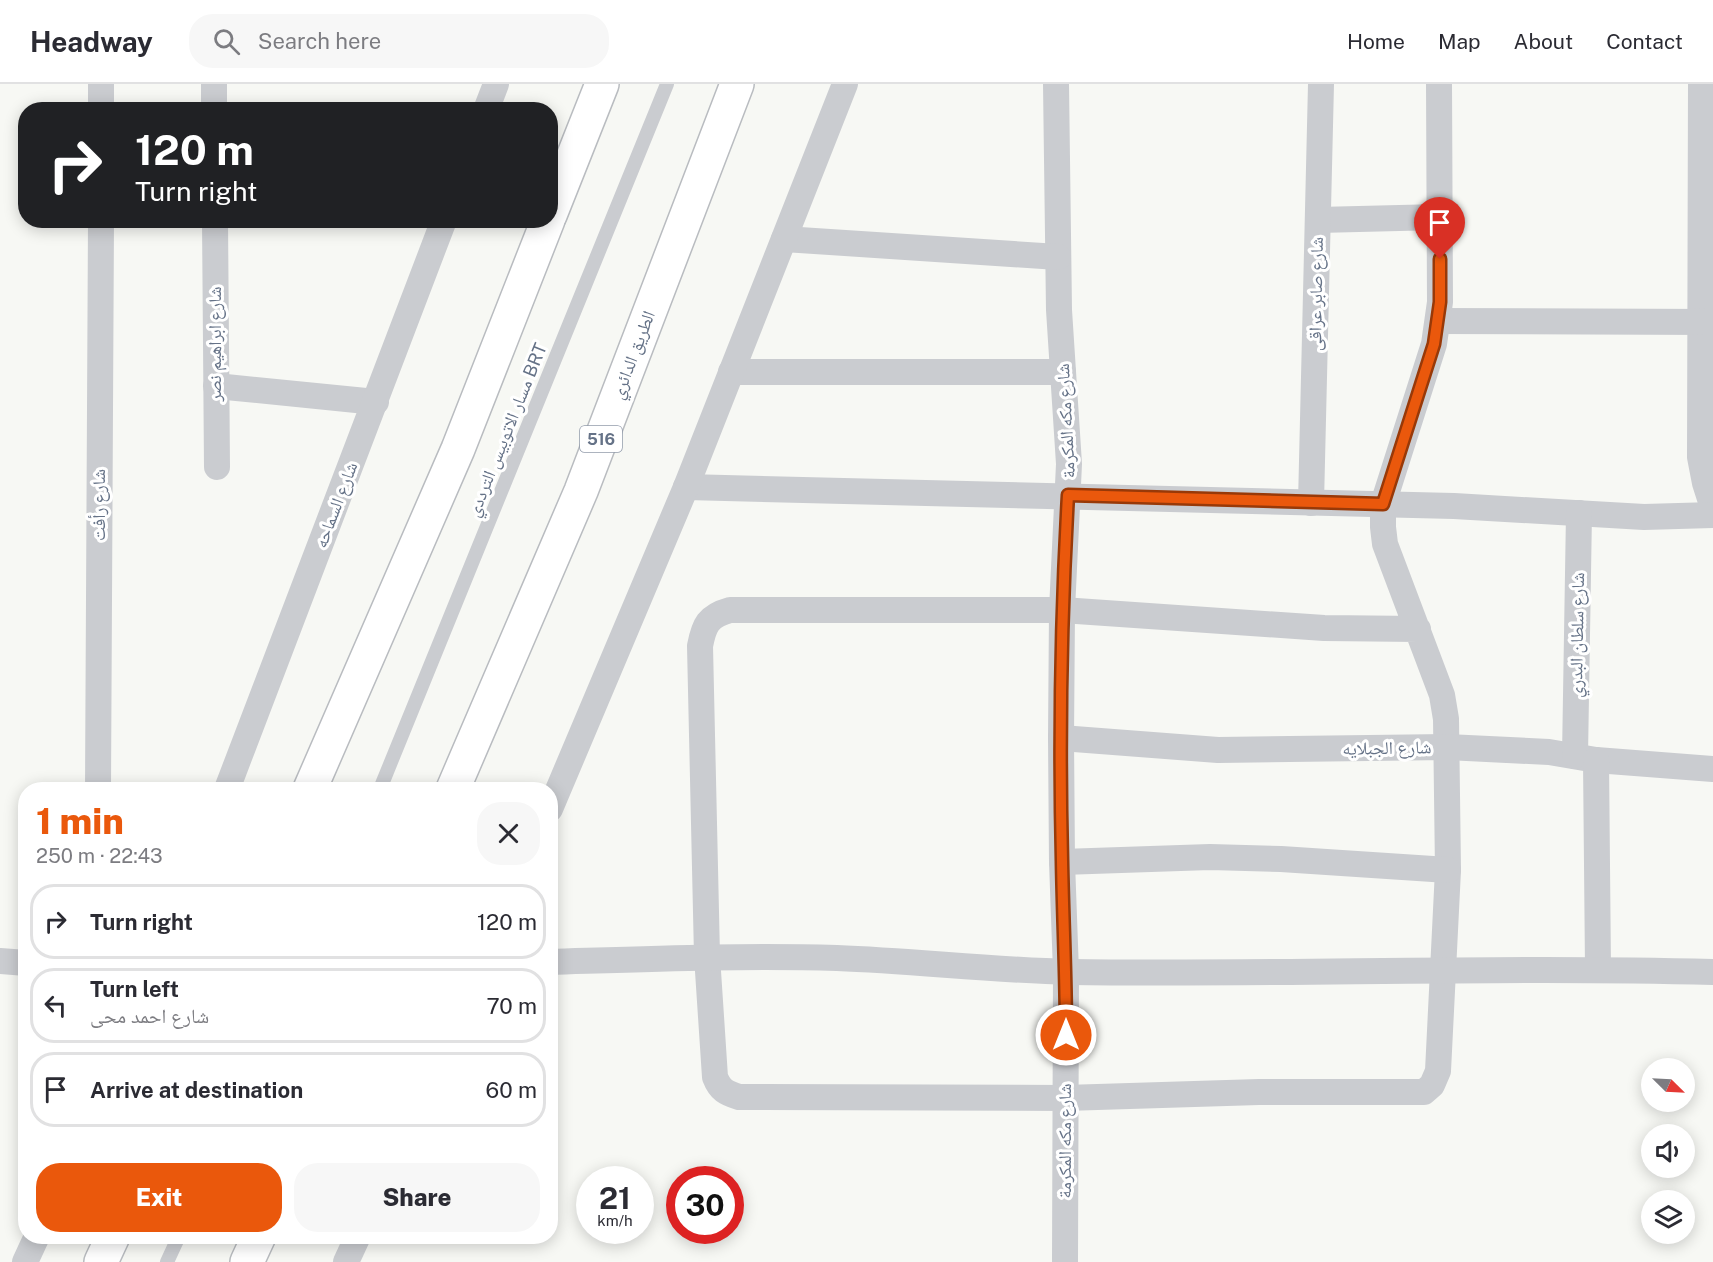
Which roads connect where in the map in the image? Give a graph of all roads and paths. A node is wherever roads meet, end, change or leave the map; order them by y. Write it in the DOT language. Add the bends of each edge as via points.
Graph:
graph roads {
  1 [pos="101,84"];
  2 [pos="214,84"];
  3 [pos="496,84"];
  4 [pos="602,84"];
  5 [pos="667,84"];
  6 [pos="737,84"];
  7 [pos="845,84"];
  8 [pos="1056,84"];
  9 [pos="1321,84"];
  10 [pos="1439,84"];
  11 [pos="1701,84"];
  12 [pos="101,102"];
  13 [pos="214,102"];
  14 [pos="489,102"];
  15 [pos="558,194"];
  16 [pos="1440,217"];
  17 [pos="1318,220"];
  18 [pos="100,228"];
  19 [pos="215,228"];
  20 [pos="441,228"];
  21 [pos="545,228"];
  22 [pos="784,238"];
  23 [pos="1058,257"];
  24 [pos="1438,321"];
  25 [pos="1707,322"];
  26 [pos="731,372"];
  27 [pos="1063,372"];
  28 [pos="216,386"];
  29 [pos="376,402"];
  30 [pos="217,467"];
  31 [pos="686,487"];
  32 [pos="1068,495"];
  33 [pos="1311,503"];
  34 [pos="1383,504"];
  35 [pos="1713,508"];
  36 [pos="1579,513"];
  37 [pos="1713,515"];
  38 [pos="1062,610"];
  39 [pos="1418,629"];
  40 [pos="1061,738"];
  41 [pos="1447,747"];
  42 [pos="1585,758"];
  43 [pos="1713,769"];
  44 [pos="98,782"];
  45 [pos="230,782"];
  46 [pos="313,782"];
  47 [pos="383,782"];
  48 [pos="456,782"];
  49 [pos="558,790"];
  50 [pos="1062,862"];
  51 [pos="1448,870"];
  52 [pos="707,956"];
  53 [pos="0,961"];
  54 [pos="18,962"];
  55 [pos="558,962"];
  56 [pos="1444,969"];
  57 [pos="1598,969"];
  58 [pos="1066,972"];
  59 [pos="1713,972"];
  60 [pos="1065,1098"];
  61 [pos="33,1244"];
  62 [pos="109,1244"];
  63 [pos="175,1244"];
  64 [pos="255,1244"];
  65 [pos="354,1244"];
  66 [pos="25,1262"];
  67 [pos="101,1262"];
  68 [pos="167,1262"];
  69 [pos="247,1262"];
  70 [pos="346,1262"];
  71 [pos="1065,1262"];
  1 -- 12 [label="street"];
  2 -- 13 [label="street"];
  3 -- 14 [label="street"];
  4 -- 15 [label="highway"];
  5 -- 47 [label="lane, مسار الاتوبيس الترددي BRT"];
  6 -- 48 [label="highway, الطريق الدائري / 516" via="581,491"];
  7 -- 22 [label="street"];
  8 -- 23 [label="street, شارع مكه المكرمة"];
  9 -- 17 [label="street, شارع صابر عراقى"];
  10 -- 16 [label="street"];
  11 -- 25 [label="street"];
  16 -- 17 [label="street"];
  16 -- 24 [label="street"];
  17 -- 33 [label="street, شارع صابر عراقى"];
  18 -- 44 [label="street, شارع رأفت"];
  19 -- 28 [label="street, شارع ابراهيم نصر"];
  20 -- 29 [label="street, شارع السماحه"];
  21 -- 46 [label="highway" via="458,449"];
  22 -- 23 [label="street"];
  22 -- 26 [label="street"];
  23 -- 27 [label="street, شارع مكه المكرمة"];
  24 -- 25 [label="street"];
  24 -- 34 [label="street"];
  25 -- 35 [label="street" via="1700,457"];
  26 -- 27 [label="street"];
  26 -- 31 [label="street"];
  27 -- 32 [label="street, شارع مكه المكرمة" via="1069,433"];
  28 -- 29 [label="street"];
  28 -- 30 [label="street, شارع ابراهيم نصر"];
  29 -- 45 [label="street, شارع السماحه"];
  31 -- 32 [label="street"];
  31 -- 49 [label="street"];
  32 -- 33 [label="street"];
  32 -- 38 [label="street, شارع مكه المكرمة"];
  33 -- 34 [label="street"];
  34 -- 36 [label="street"];
  34 -- 39 [label="street" via="1385,544"];
  36 -- 37 [label="street" via="1644,517"];
  36 -- 42 [label="street, شارع سلطان البدري"];
  38 -- 39 [label="street" via="1324,628"];
  38 -- 40 [label="street, شارع مكه المكرمة"];
  38 -- 52 [label="street" via="730,610 716,614 708,622 700,646"];
  39 -- 41 [label="street" via="1442,695"];
  40 -- 41 [label="street, شارع الجبلايه" via="1218,750"];
  40 -- 50 [label="street, شارع مكه المكرمة"];
  41 -- 42 [label="street, شارع الجبلايه" via="1549,752"];
  41 -- 51 [label="street"];
  42 -- 43 [label="street, شارع الجبلايه"];
  42 -- 57 [label="street, شارع سلطان البدري"];
  50 -- 51 [label="street" via="1210,857"];
  50 -- 58 [label="street, شارع مكه المكرمة"];
  51 -- 56 [label="street"];
  52 -- 55 [label="street"];
  52 -- 58 [label="street" via="837,958"];
  52 -- 60 [label="street" via="715,1077 728,1094"];
  53 -- 54 [label="street"];
  56 -- 57 [label="street"];
  56 -- 58 [label="street"];
  56 -- 60 [label="street" via="1438,1071 1424,1092"];
  57 -- 59 [label="street"];
  58 -- 60 [label="street, شارع مكه المكرمة"];
  60 -- 71 [label="street, شارع مكه المكرمة"];
  61 -- 66 [label="street"];
  62 -- 67 [label="highway"];
  63 -- 68 [label="lane"];
  64 -- 69 [label="highway"];
  65 -- 70 [label="street"];
}
